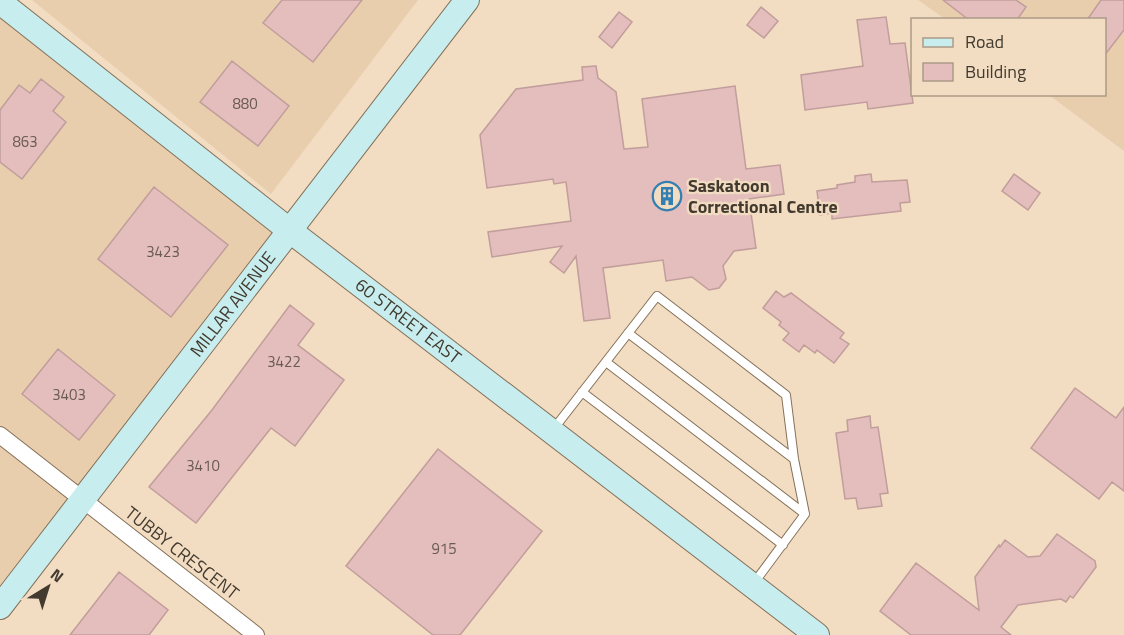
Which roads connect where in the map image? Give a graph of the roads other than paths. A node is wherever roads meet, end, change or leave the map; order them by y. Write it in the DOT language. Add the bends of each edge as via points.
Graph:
graph roads {
  1 [pos="467,0"];
  2 [pos="0,3"];
  3 [pos="290,230"];
  4 [pos="628,333"];
  5 [pos="606,362"];
  6 [pos="582,392"];
  7 [pos="552,431"];
  8 [pos="0,435"];
  9 [pos="794,459"];
  10 [pos="84,501"];
  11 [pos="805,514"];
  12 [pos="783,545"];
  13 [pos="753,585"];
  14 [pos="0,607"];
  15 [pos="256,635"];
  16 [pos="818,635"];
  1 -- 3 [label="street, MILLAR AVENUE"];
  2 -- 3 [label="street, 60 STREET EAST"];
  3 -- 7 [label="street, 60 STREET EAST"];
  3 -- 10 [label="street, MILLAR AVENUE"];
  4 -- 5 [label="lane"];
  4 -- 9 [label="lane"];
  4 -- 9 [label="lane" via="657,296 786,395"];
  5 -- 6 [label="lane"];
  5 -- 11 [label="lane"];
  6 -- 7 [label="lane"];
  6 -- 12 [label="lane"];
  7 -- 13 [label="street, 60 STREET EAST"];
  8 -- 10 [label="street, TUBBY CRESCENT"];
  9 -- 11 [label="lane"];
  10 -- 14 [label="street, MILLAR AVENUE"];
  10 -- 15 [label="street, TUBBY CRESCENT"];
  11 -- 12 [label="lane"];
  12 -- 13 [label="lane"];
  13 -- 16 [label="street, 60 STREET EAST"];
}
